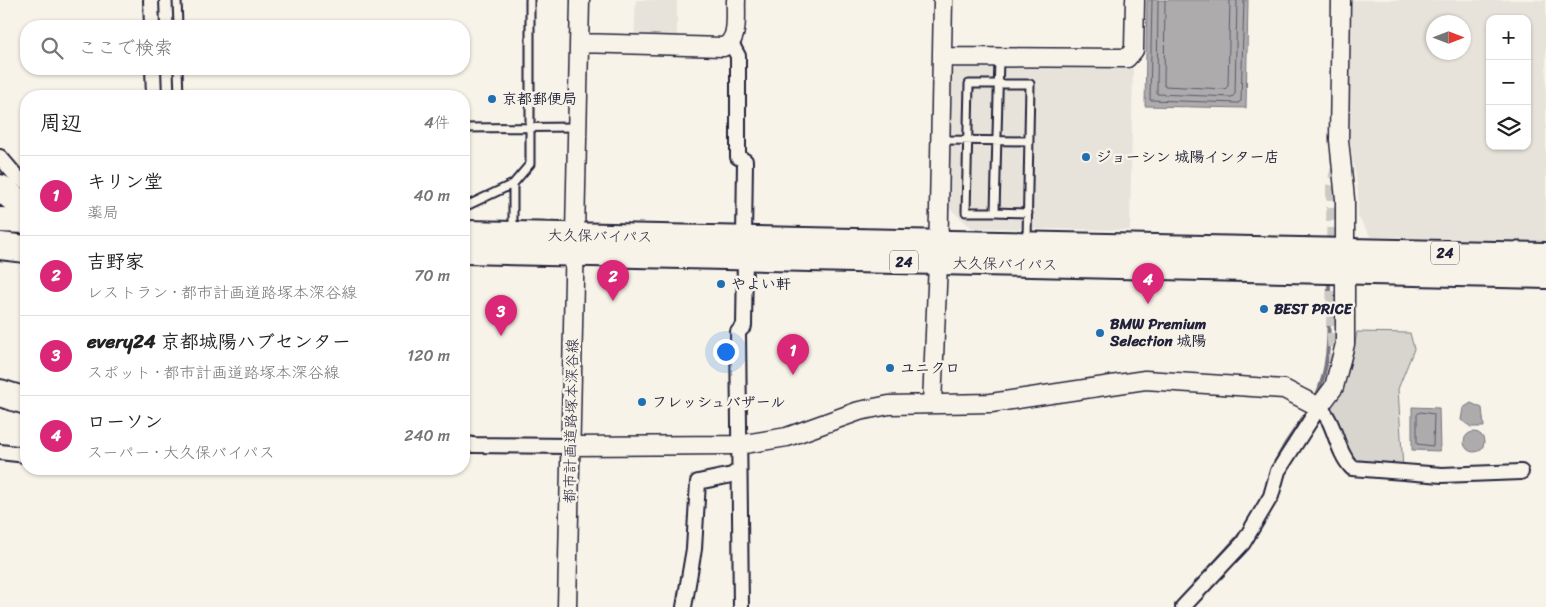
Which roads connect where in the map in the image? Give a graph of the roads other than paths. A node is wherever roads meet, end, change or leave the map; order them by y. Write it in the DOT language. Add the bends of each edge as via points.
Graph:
graph roads {
  1 [pos="152,0"];
  2 [pos="177,0"];
  3 [pos="530,0"];
  4 [pos="580,0"];
  5 [pos="736,0"];
  6 [pos="943,0"];
  7 [pos="1135,0"];
  8 [pos="1341,0"];
  9 [pos="152,20"];
  10 [pos="178,20"];
  11 [pos="579,43"];
  12 [pos="731,43"];
  13 [pos="943,57"];
  14 [pos="999,58"];
  15 [pos="153,75"];
  16 [pos="178,75"];
  17 [pos="998,84"];
  18 [pos="154,90"];
  19 [pos="179,90"];
  20 [pos="531,127"];
  21 [pos="578,127"];
  22 [pos="470,128"];
  23 [pos="941,140"];
  24 [pos="968,140"];
  25 [pos="997,141"];
  26 [pos="1029,141"];
  27 [pos="0,157"];
  28 [pos="20,179"];
  29 [pos="514,184"];
  30 [pos="0,188"];
  31 [pos="20,202"];
  32 [pos="470,204"];
  33 [pos="995,212"];
  34 [pos="1028,213"];
  35 [pos="0,220"];
  36 [pos="20,221"];
  37 [pos="470,232"];
  38 [pos="513,234"];
  39 [pos="0,240"];
  40 [pos="20,241"];
  41 [pos="574,244"];
  42 [pos="1027,245"];
  43 [pos="0,246"];
  44 [pos="741,247"];
  45 [pos="20,249"];
  46 [pos="470,250"];
  47 [pos="939,253"];
  48 [pos="1546,255"];
  49 [pos="1344,260"];
  50 [pos="1546,276"];
  51 [pos="0,393"];
  52 [pos="20,399"];
  53 [pos="932,404"];
  54 [pos="1319,407"];
  55 [pos="0,411"];
  56 [pos="20,417"];
  57 [pos="470,444"];
  58 [pos="738,445"];
  59 [pos="569,446"];
  60 [pos="0,452"];
  61 [pos="20,454"];
  62 [pos="739,470"];
  63 [pos="1522,472"];
  64 [pos="567,607"];
  65 [pos="684,607"];
  66 [pos="741,607"];
  67 [pos="1183,607"];
  1 -- 9 [label="street"];
  2 -- 10 [label="lane"];
  3 -- 20 [label="lane"];
  4 -- 11 [label="street, 都市計画道路塚本深谷線"];
  5 -- 12 [label="street"];
  6 -- 13 [label="street"];
  7 -- 14 [label="street" via="1134,50 1127,58"];
  8 -- 49 [label="street" via="1339,140 1344,190"];
  11 -- 12 [label="street" via="716,47"];
  11 -- 21 [label="street, 都市計画道路塚本深谷線"];
  12 -- 44 [label="street" via="738,56 738,157 744,161"];
  13 -- 14 [label="street"];
  13 -- 23 [label="street"];
  14 -- 17 [label="lane"];
  15 -- 18 [label="street"];
  16 -- 19 [label="lane"];
  17 -- 24 [label="lane" via="969,84"];
  17 -- 25 [label="lane"];
  17 -- 26 [label="lane" via="1030,84"];
  20 -- 21 [label="lane"];
  20 -- 22 [label="lane"];
  20 -- 29 [label="lane" via="530,164"];
  21 -- 41 [label="street, 都市計画道路塚本深谷線"];
  23 -- 24 [label="lane"];
  23 -- 47 [label="street"];
  24 -- 25 [label="lane"];
  24 -- 33 [label="lane" via="966,212"];
  25 -- 26 [label="lane"];
  25 -- 33 [label="lane"];
  26 -- 34 [label="lane"];
  27 -- 28 [label="street"];
  29 -- 32 [label="lane"];
  29 -- 38 [label="lane"];
  30 -- 31 [label="highway"];
  33 -- 34 [label="lane"];
  34 -- 42 [label="lane"];
  35 -- 36 [label="highway"];
  37 -- 38 [label="highway, 大久保バイパス / 24"];
  38 -- 41 [label="highway, 大久保バイパス / 24"];
  39 -- 40 [label="highway"];
  41 -- 44 [label="highway, 大久保バイパス / 24"];
  41 -- 46 [label="highway, 大久保バイパス / 24"];
  41 -- 59 [label="street, 都市計画道路塚本深谷線"];
  42 -- 47 [label="highway, 大久保バイパス / 24"];
  42 -- 49 [label="highway, 大久保バイパス / 24"];
  43 -- 45 [label="highway"];
  44 -- 47 [label="highway, 大久保バイパス / 24"];
  44 -- 58 [label="street" via="744,326 738,332"];
  47 -- 49 [label="highway, 大久保バイパス / 24"];
  47 -- 53 [label="street"];
  48 -- 49 [label="highway, 大久保バイパス / 24"];
  49 -- 50 [label="highway, 大久保バイパス / 24"];
  49 -- 54 [label="street" via="1345,344 1334,387"];
  51 -- 52 [label="highway"];
  53 -- 54 [label="street" via="991,403 1145,380 1284,389"];
  53 -- 58 [label="street" via="889,405 859,411 787,437"];
  54 -- 63 [label="street" via="1326,414 1342,457 1352,468 1442,475"];
  54 -- 67 [label="street" via="1278,471 1271,496 1244,543"];
  55 -- 56 [label="highway"];
  57 -- 59 [label="street"];
  58 -- 59 [label="street"];
  58 -- 62 [label="street"];
  59 -- 64 [label="street, 都市計画道路塚本深谷線"];
  60 -- 61 [label="street"];
  62 -- 65 [label="street" via="732,475 698,482 694,549"];
  62 -- 66 [label="street"];
}
